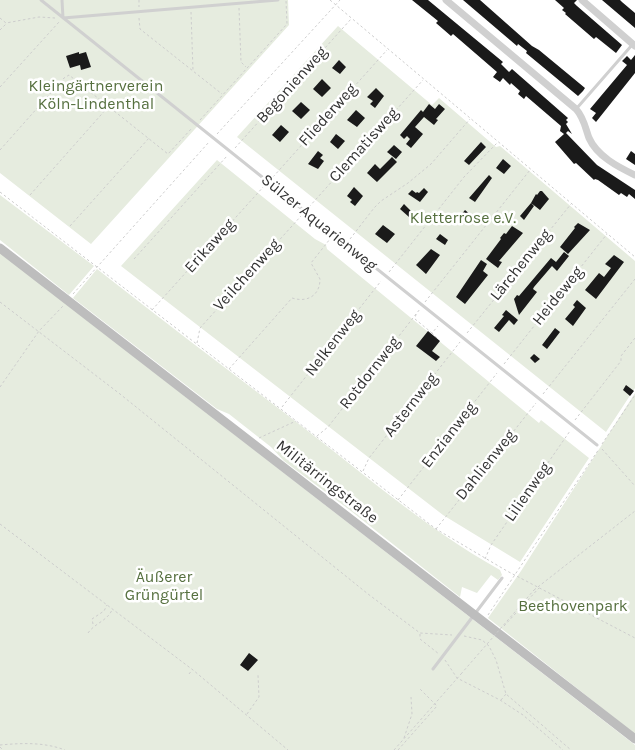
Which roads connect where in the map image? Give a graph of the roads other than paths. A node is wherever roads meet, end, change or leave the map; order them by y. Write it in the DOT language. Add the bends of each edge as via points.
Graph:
graph roads {
  1 [pos="41,0"];
  2 [pos="62,0"];
  3 [pos="278,0"];
  4 [pos="446,0"];
  5 [pos="582,0"];
  6 [pos="455,3"];
  7 [pos="63,18"];
  8 [pos="634,45"];
  9 [pos="576,109"];
  10 [pos="635,175"];
  11 [pos="0,248"];
  12 [pos="599,446"];
  13 [pos="502,578"];
  14 [pos="474,614"];
  15 [pos="433,669"];
  16 [pos="635,739"];
  1 -- 7 [label="lane, Sülzer Aquarienweg"];
  2 -- 7 [label="lane"];
  3 -- 7 [label="lane"];
  4 -- 6 [label="street"];
  5 -- 8 [label="street"];
  6 -- 9 [label="street"];
  7 -- 12 [label="lane, Sülzer Aquarienweg"];
  8 -- 9 [label="lane"];
  9 -- 10 [label="street" via="594,146 605,157"];
  11 -- 14 [label="main road, Militärringstraße"];
  13 -- 14 [label="lane"];
  14 -- 15 [label="lane"];
  14 -- 16 [label="main road, Militärringstraße"];
}
